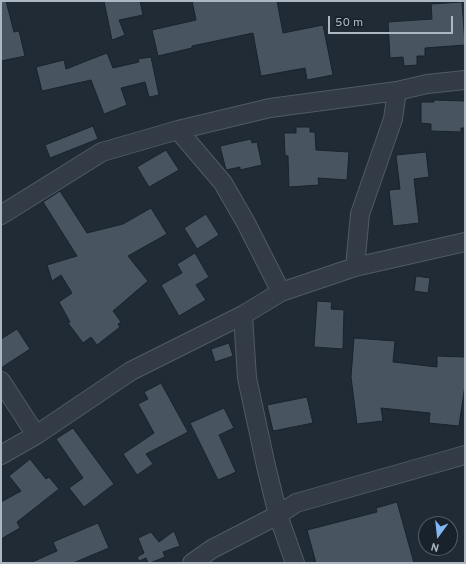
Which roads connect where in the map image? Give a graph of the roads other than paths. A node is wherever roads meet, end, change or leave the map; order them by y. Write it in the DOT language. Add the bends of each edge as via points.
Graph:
graph roads {
  1 [pos="465,80"];
  2 [pos="397,90"];
  3 [pos="178,130"];
  4 [pos="1,215"];
  5 [pos="465,242"];
  6 [pos="355,267"];
  7 [pos="281,292"];
  8 [pos="243,315"];
  9 [pos="1,381"];
  10 [pos="36,435"];
  11 [pos="1,455"];
  12 [pos="465,455"];
  13 [pos="278,515"];
  14 [pos="192,563"];
  15 [pos="295,563"];
  1 -- 2 [label="street"];
  2 -- 3 [label="street" via="270,108"];
  2 -- 6 [label="street" via="393,119 360,214"];
  3 -- 4 [label="street" via="102,152"];
  3 -- 7 [label="street" via="223,183"];
  5 -- 6 [label="street"];
  6 -- 7 [label="street"];
  7 -- 8 [label="street"];
  8 -- 10 [label="street" via="131,371"];
  8 -- 13 [label="street" via="247,378"];
  9 -- 10 [label="street"];
  10 -- 11 [label="street"];
  12 -- 13 [label="street" via="296,503"];
  13 -- 14 [label="street" via="212,549"];
  13 -- 15 [label="street"];
}
